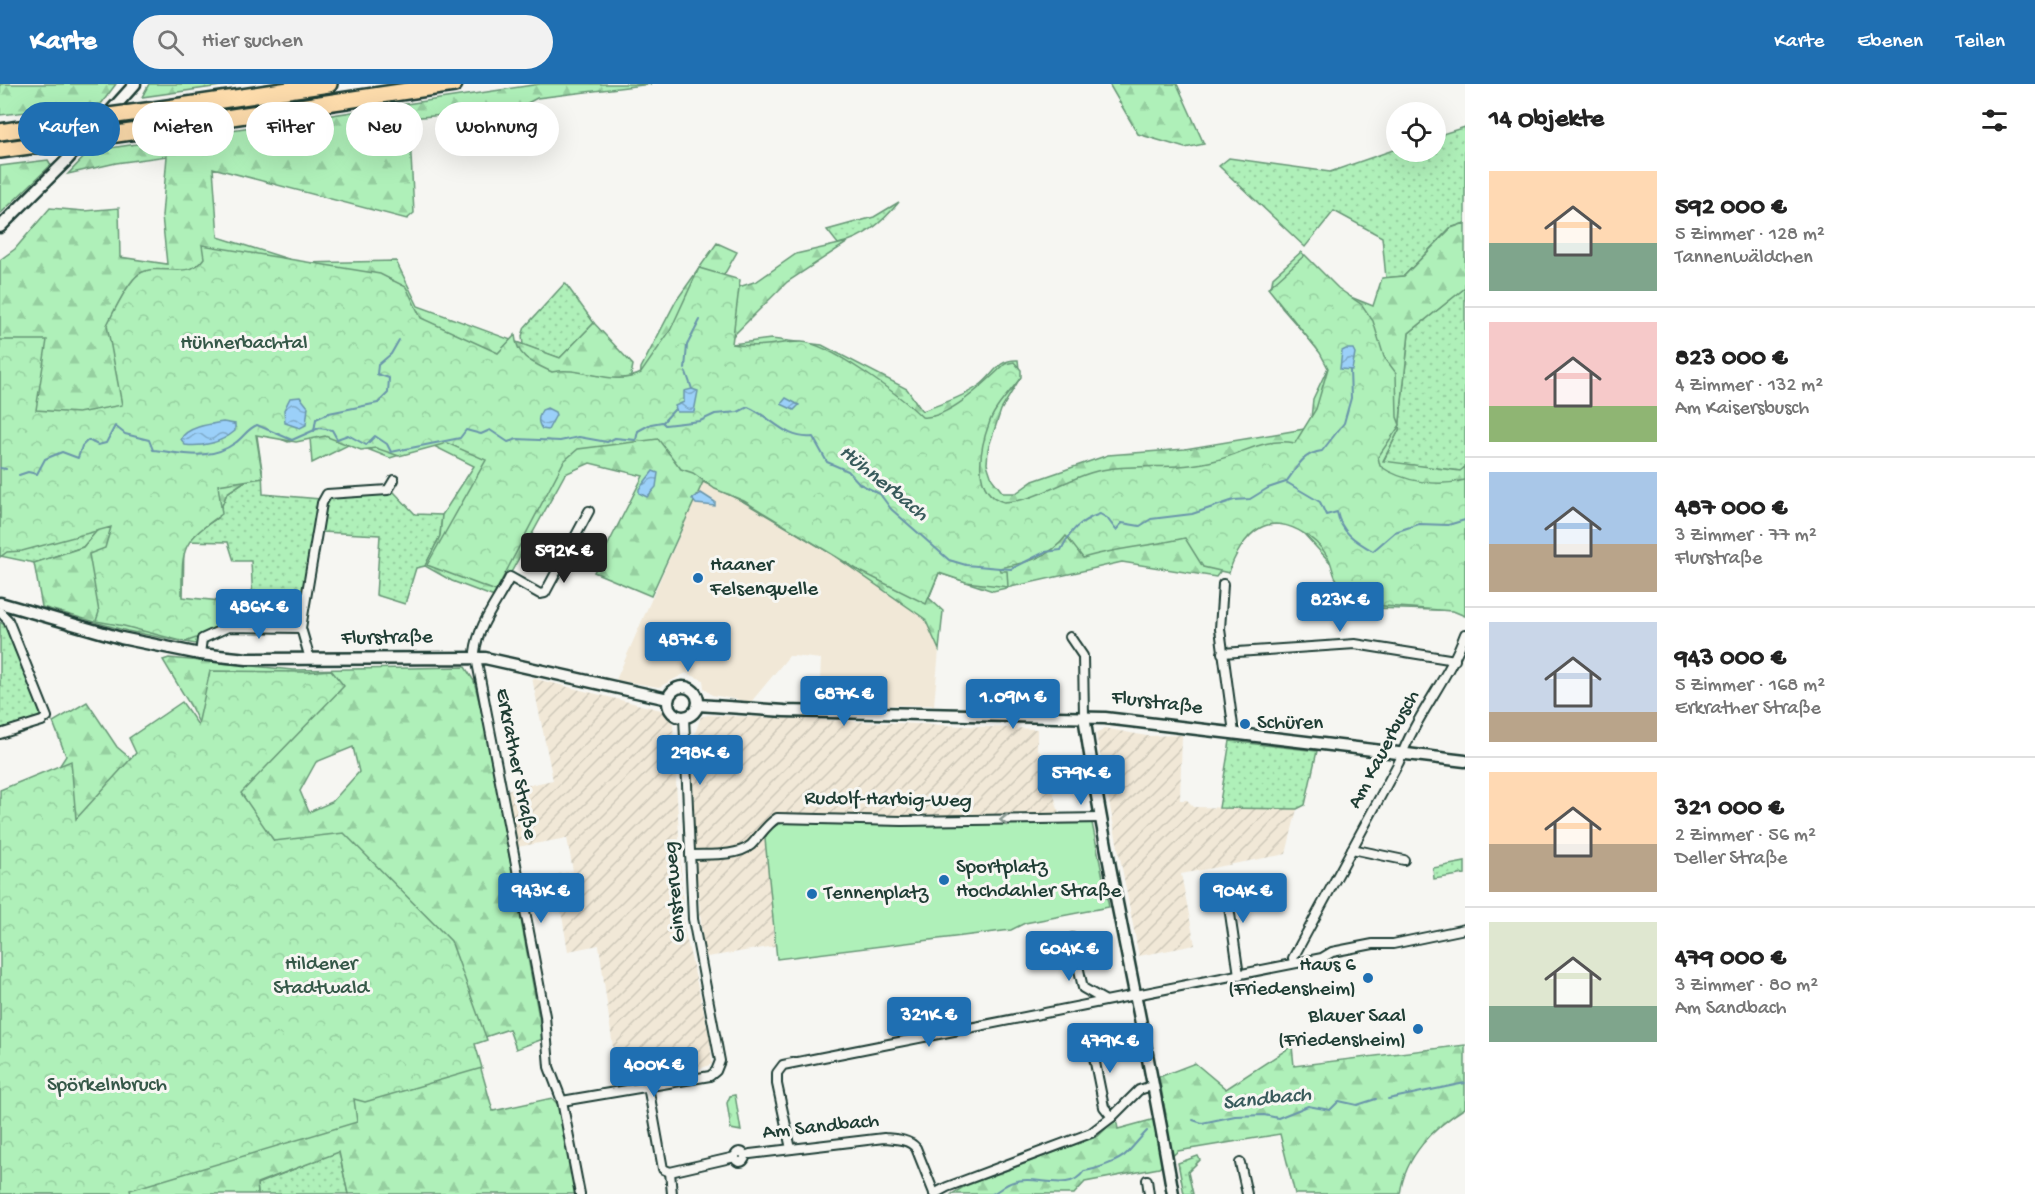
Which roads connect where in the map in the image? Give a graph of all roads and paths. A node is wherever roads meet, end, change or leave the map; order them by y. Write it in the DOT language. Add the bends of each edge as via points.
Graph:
graph roads {
  1 [pos="135,84"];
  2 [pos="329,84"];
  3 [pos="454,84"];
  4 [pos="120,115"];
  5 [pos="0,122"];
  6 [pos="18,123"];
  7 [pos="18,129"];
  8 [pos="0,132"];
  9 [pos="0,150"];
  10 [pos="0,226"];
  11 [pos="394,480"];
  12 [pos="589,511"];
  13 [pos="1223,584"];
  14 [pos="0,603"];
  15 [pos="0,612"];
  16 [pos="301,628"];
  17 [pos="1465,634"];
  18 [pos="1070,637"];
  19 [pos="1222,653"];
  20 [pos="200,654"];
  21 [pos="475,657"];
  22 [pos="310,659"];
  23 [pos="1455,660"];
  24 [pos="668,699"];
  25 [pos="698,705"];
  26 [pos="1084,716"];
  27 [pos="684,717"];
  28 [pos="1234,733"];
  29 [pos="0,734"];
  30 [pos="1402,753"];
  31 [pos="1465,761"];
  32 [pos="1101,818"];
  33 [pos="1352,849"];
  34 [pos="690,855"];
  35 [pos="1404,860"];
  36 [pos="1275,891"];
  37 [pos="1465,928"];
  38 [pos="1072,938"];
  39 [pos="1294,963"];
  40 [pos="1239,975"];
  41 [pos="1136,995"];
  42 [pos="1104,1000"];
  43 [pos="1090,1038"];
  44 [pos="648,1086"];
  45 [pos="1152,1086"];
  46 [pos="562,1101"];
  47 [pos="1112,1118"];
  48 [pos="791,1149"];
  49 [pos="750,1154"];
  50 [pos="735,1157"];
  51 [pos="1240,1163"];
  52 [pos="670,1172"];
  53 [pos="1148,1180"];
  54 [pos="934,1193"];
  55 [pos="580,1194"];
  56 [pos="672,1194"];
  57 [pos="1149,1194"];
  58 [pos="1173,1194"];
  59 [pos="1247,1194"];
  1 -- 10 [label="main road" via="65,162"];
  2 -- 4 [label="highway, bridge"];
  3 -- 9 [label="highway, bridge"];
  5 -- 6 [label="highway"];
  7 -- 8 [label="highway"];
  11 -- 16 [label="street" via="388,490 327,494 322,503"];
  12 -- 21 [label="street" via="545,593 510,577 477,641"];
  13 -- 19 [label="street"];
  14 -- 20 [label="main road, Flurstraße" via="121,638"];
  15 -- 29 [label="street" via="8,620 47,717"];
  16 -- 20 [label="street" via="228,627 202,639"];
  16 -- 22 [label="street"];
  17 -- 23 [label="street, Am Kauerbusch"];
  18 -- 26 [label="street" via="1083,656"];
  19 -- 23 [label="street" via="1355,644"];
  19 -- 28 [label="street"];
  20 -- 22 [label="main road, Flurstraße"];
  21 -- 22 [label="main road, Flurstraße"];
  21 -- 24 [label="main road, Flurstraße"];
  21 -- 46 [label="street, Erkrather Straße" via="545,1016 549,1067"];
  23 -- 30 [label="street, Am Kauerbusch"];
  24 -- 25 [label="main road" via="673,691 684,687 694,690"];
  24 -- 27 [label="main road" via="672,713"];
  25 -- 26 [label="main road, Flurstraße" via="784,711"];
  25 -- 27 [label="main road" via="694,713"];
  26 -- 28 [label="main road, Flurstraße"];
  26 -- 32 [label="main road"];
  27 -- 34 [label="street, Ginsterweg"];
  28 -- 30 [label="main road, Flurstraße"];
  30 -- 31 [label="main road, Flurstraße"];
  30 -- 33 [label="street, Am Kauerbusch"];
  32 -- 34 [label="street, Rudolf-Harbig-Weg, one-way" via="777,818 748,848"];
  32 -- 41 [label="main road"];
  33 -- 35 [label="street"];
  33 -- 39 [label="street, Am Kauerbusch" via="1293,958"];
  34 -- 44 [label="street, Ginsterweg" via="693,919 720,1061 710,1076"];
  36 -- 40 [label="street" via="1233,901 1229,907"];
  37 -- 39 [label="street" via="1393,944 1362,946"];
  38 -- 42 [label="street" via="1083,988"];
  39 -- 40 [label="street"];
  40 -- 41 [label="street"];
  41 -- 42 [label="street"];
  41 -- 45 [label="main road"];
  42 -- 48 [label="street" via="783,1065 777,1073 777,1084"];
  43 -- 47 [label="street" via="1104,1107"];
  44 -- 46 [label="street"];
  44 -- 52 [label="street" via="663,1168"];
  45 -- 47 [label="street, Am Sandbach" via="1139,1090"];
  45 -- 58 [label="main road"];
  46 -- 55 [label="street, Erkrather Straße"];
  47 -- 54 [label="street, Am Sandbach" via="1091,1133"];
  48 -- 49 [label="street, Am Sandbach"];
  48 -- 54 [label="street, Am Sandbach" via="884,1138 912,1143"];
  50 -- 52 [label="street, Am Sandbach"];
  51 -- 59 [label="street"];
  52 -- 56 [label="street"];
  53 -- 57 [label="street"];
}
